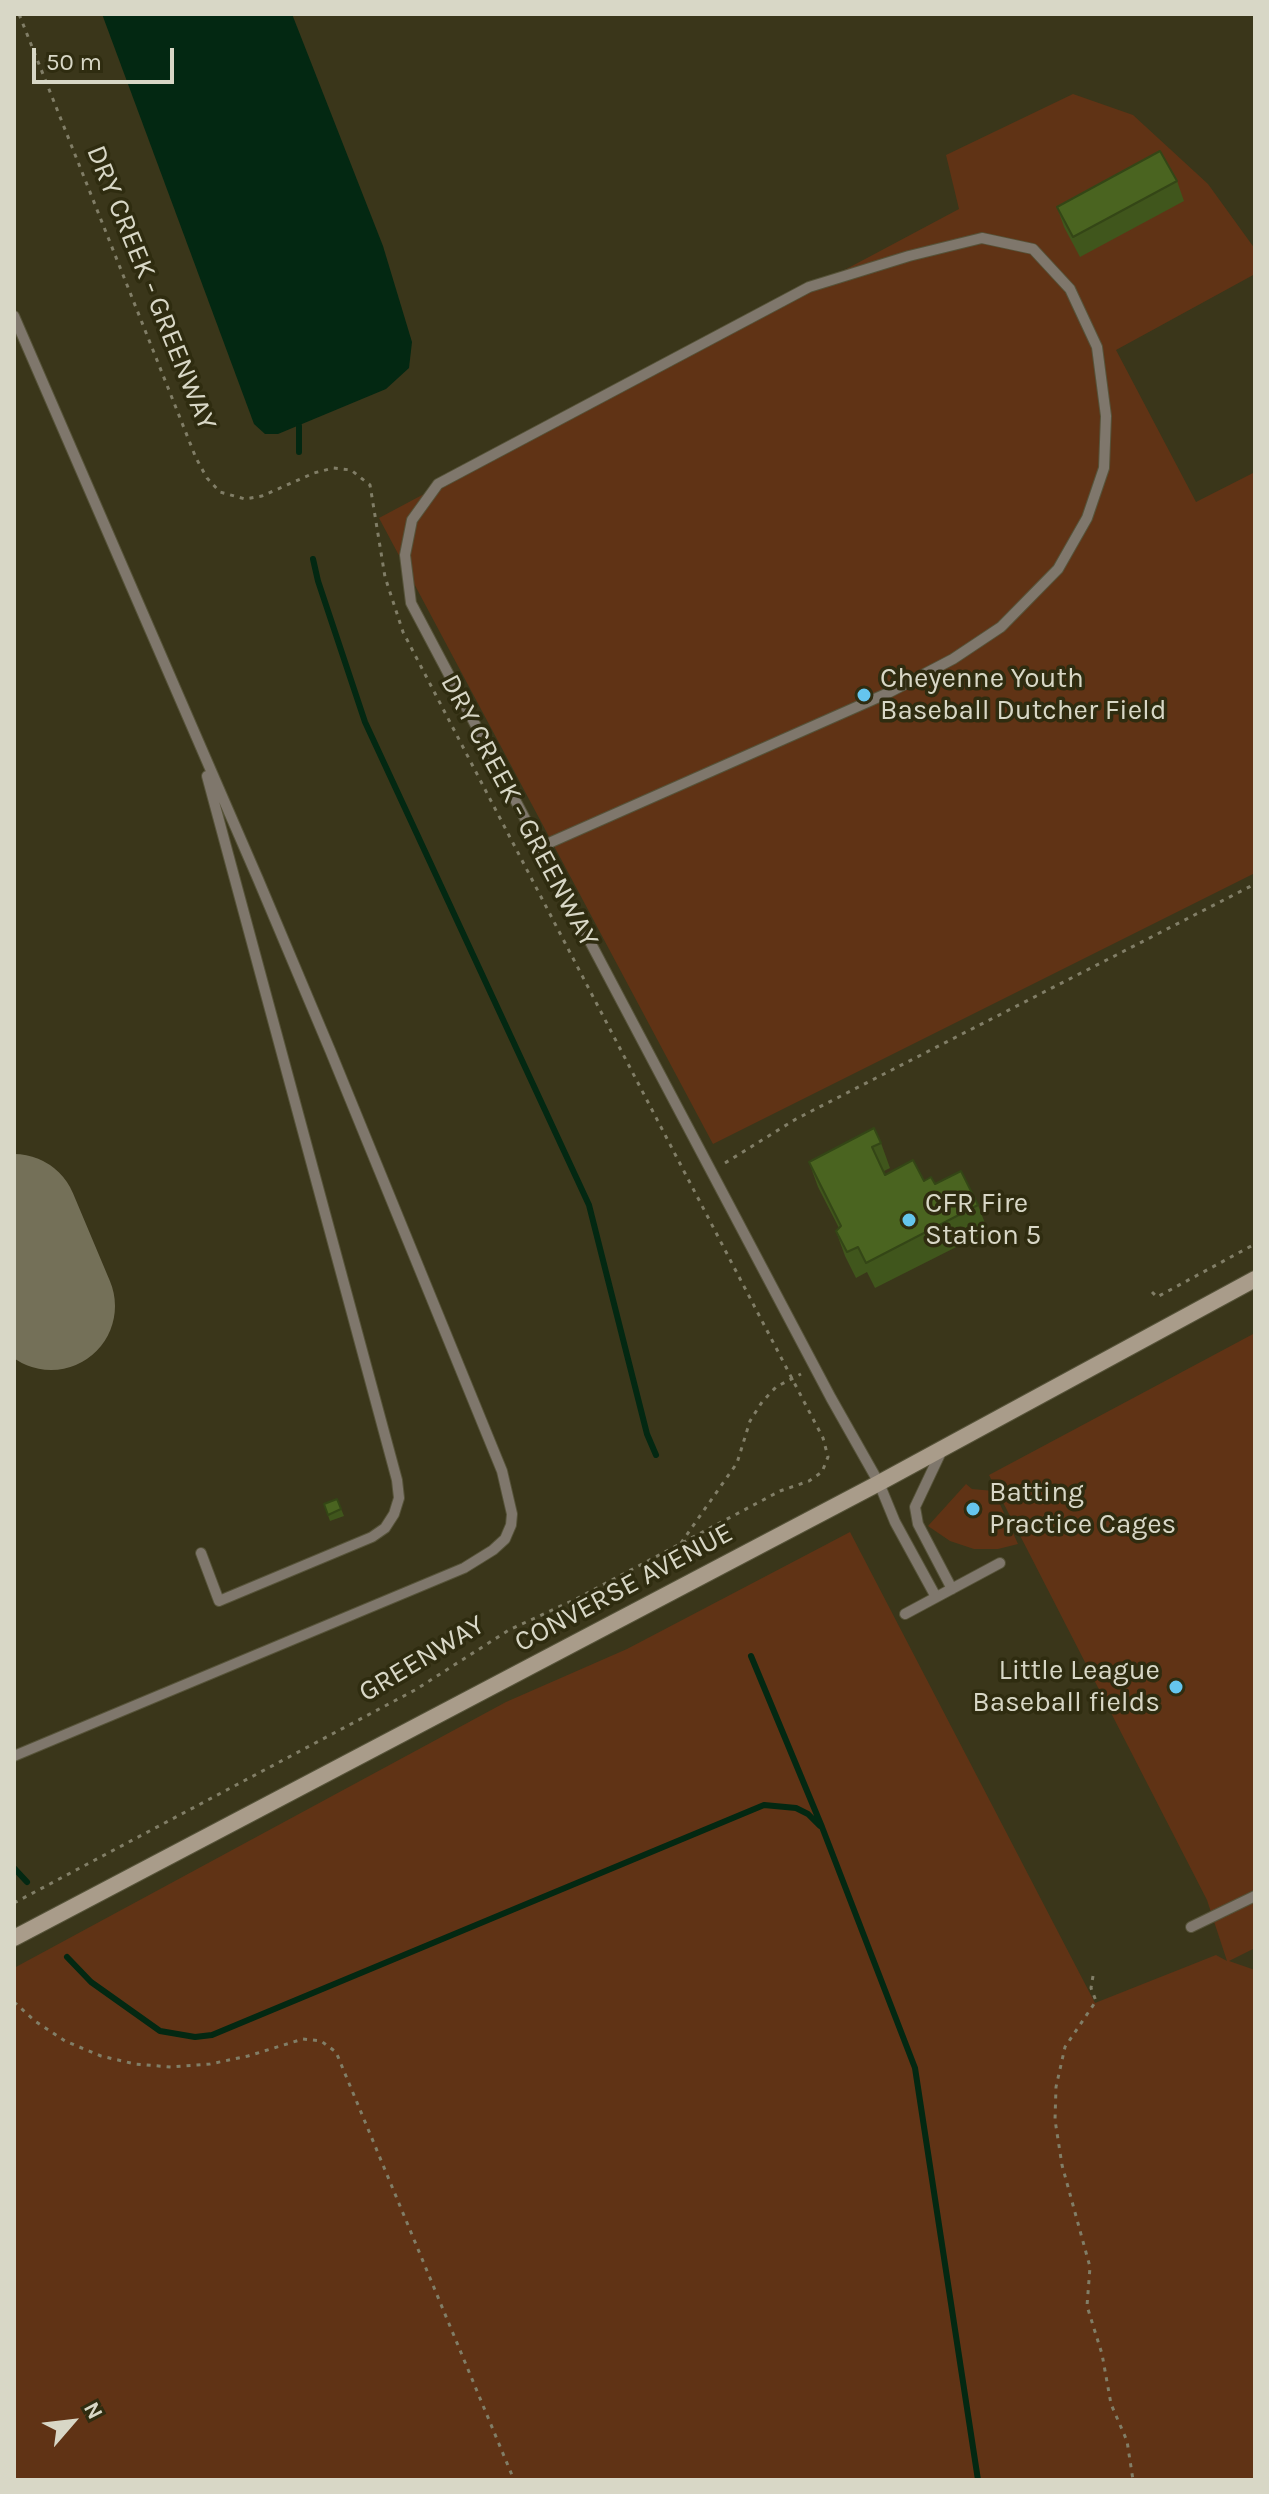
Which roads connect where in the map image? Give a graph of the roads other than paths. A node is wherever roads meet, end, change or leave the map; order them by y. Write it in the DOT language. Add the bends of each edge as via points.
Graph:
graph roads {
  1 [pos="14,316"];
  2 [pos="198,743"];
  3 [pos="540,847"];
  4 [pos="1255,1279"];
  5 [pos="942,1449"];
  6 [pos="879,1483"];
  7 [pos="201,1553"];
  8 [pos="1000,1563"];
  9 [pos="952,1589"];
  10 [pos="936,1597"];
  11 [pos="905,1614"];
  12 [pos="14,1756"];
  13 [pos="1255,1896"];
  14 [pos="1191,1927"];
  15 [pos="14,1938"];
  1 -- 2 [label="lane"];
  2 -- 7 [label="lane" via="399,1498 385,1528 372,1537 219,1601"];
  2 -- 12 [label="lane" via="502,1471 511,1525 493,1550 464,1568"];
  3 -- 3 [label="lane" via="888,693 953,659 1001,627 1058,569 1087,518 1104,468 1106,416 1097,347 1070,289 1033,249 982,238 809,287 438,484 412,520 405,555 411,603"];
  3 -- 6 [label="lane"];
  4 -- 5 [label="main road, CONVERSE AVENUE"];
  5 -- 6 [label="main road, CONVERSE AVENUE"];
  5 -- 9 [label="lane" via="915,1507 918,1524"];
  6 -- 10 [label="lane"];
  6 -- 15 [label="main road, CONVERSE AVENUE"];
  8 -- 9 [label="lane"];
  9 -- 10 [label="lane"];
  10 -- 11 [label="lane"];
  13 -- 14 [label="lane"];
}
